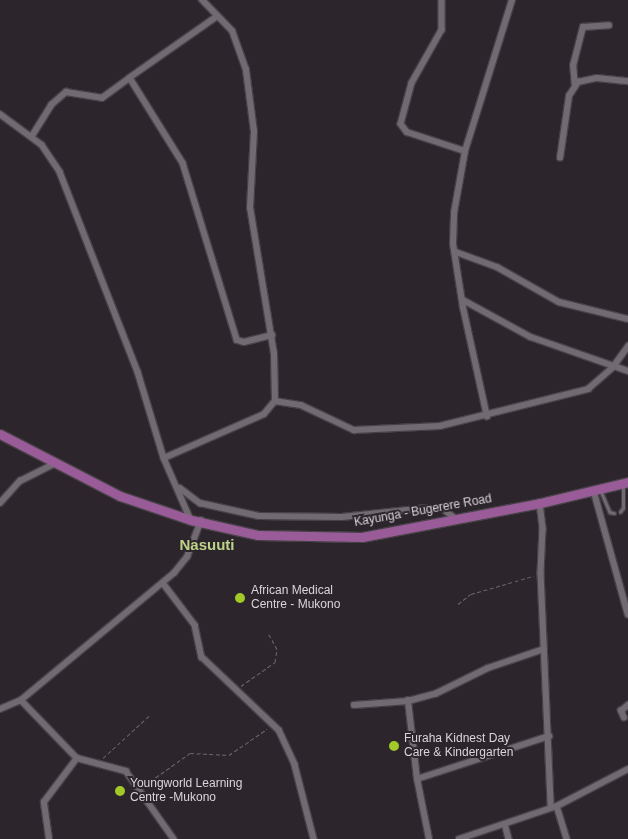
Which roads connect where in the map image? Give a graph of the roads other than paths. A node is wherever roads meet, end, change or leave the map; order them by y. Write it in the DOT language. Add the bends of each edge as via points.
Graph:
graph roads {
  1 [pos="202,0"];
  2 [pos="442,0"];
  3 [pos="512,0"];
  4 [pos="217,17"];
  5 [pos="609,25"];
  6 [pos="130,78"];
  7 [pos="628,81"];
  8 [pos="575,87"];
  9 [pos="0,114"];
  10 [pos="32,136"];
  11 [pos="464,151"];
  12 [pos="560,158"];
  13 [pos="456,252"];
  14 [pos="463,300"];
  15 [pos="628,319"];
  16 [pos="272,335"];
  17 [pos="628,346"];
  18 [pos="613,367"];
  19 [pos="628,371"];
  20 [pos="275,401"];
  21 [pos="487,416"];
  22 [pos="0,434"];
  23 [pos="164,458"];
  24 [pos="56,463"];
  25 [pos="626,483"];
  26 [pos="178,487"];
  27 [pos="597,490"];
  28 [pos="0,503"];
  29 [pos="540,503"];
  30 [pos="620,512"];
  31 [pos="614,514"];
  32 [pos="455,518"];
  33 [pos="191,520"];
  34 [pos="201,521"];
  35 [pos="163,584"];
  36 [pos="628,614"];
  37 [pos="544,649"];
  38 [pos="20,700"];
  39 [pos="408,701"];
  40 [pos="354,705"];
  41 [pos="628,705"];
  42 [pos="0,709"];
  43 [pos="624,718"];
  44 [pos="549,736"];
  45 [pos="77,758"];
  46 [pos="628,770"];
  47 [pos="417,779"];
  48 [pos="554,806"];
  49 [pos="505,824"];
  50 [pos="49,839"];
  51 [pos="174,839"];
  52 [pos="314,839"];
  53 [pos="430,839"];
  54 [pos="459,839"];
  55 [pos="509,839"];
  56 [pos="567,839"];
  1 -- 4 [label="street"];
  2 -- 11 [label="street" via="442,30 412,83 401,124 406,132"];
  3 -- 11 [label="street"];
  4 -- 6 [label="street"];
  4 -- 16 [label="street" via="232,31 246,70 254,132 250,208"];
  5 -- 8 [label="street" via="583,28 573,66"];
  6 -- 10 [label="street" via="102,98 66,92 51,105"];
  6 -- 16 [label="street" via="183,163 237,340 244,342"];
  7 -- 8 [label="street" via="597,78 578,82"];
  8 -- 12 [label="street" via="569,96"];
  9 -- 10 [label="street"];
  10 -- 23 [label="street" via="48,151 60,172 138,372"];
  11 -- 13 [label="street" via="454,213 453,244"];
  13 -- 14 [label="street"];
  13 -- 15 [label="street" via="497,267 560,302"];
  14 -- 18 [label="street" via="531,338"];
  14 -- 21 [label="street"];
  16 -- 20 [label="street"];
  17 -- 18 [label="street"];
  18 -- 19 [label="street"];
  18 -- 21 [label="street" via="588,389"];
  20 -- 21 [label="street" via="301,405 354,430 440,426"];
  20 -- 23 [label="street" via="264,414"];
  22 -- 24 [label="main road, Kayunga - Bugerere Road"];
  23 -- 26 [label="street"];
  24 -- 28 [label="street" via="20,481"];
  24 -- 33 [label="main road, Kayunga - Bugerere Road" via="120,496"];
  25 -- 27 [label="main road, Kayunga - Bugerere Road"];
  25 -- 30 [label="lane"];
  26 -- 32 [label="street" via="200,503 258,516 342,517 442,508"];
  26 -- 33 [label="street"];
  27 -- 29 [label="main road, Kayunga - Bugerere Road"];
  27 -- 31 [label="lane"];
  27 -- 36 [label="street"];
  29 -- 32 [label="main road, Kayunga - Bugerere Road"];
  29 -- 37 [label="street"];
  32 -- 34 [label="main road, Kayunga - Bugerere Road" via="362,537 258,535"];
  33 -- 34 [label="main road, Kayunga - Bugerere Road"];
  34 -- 35 [label="street" via="187,557"];
  35 -- 38 [label="street"];
  35 -- 52 [label="street" via="195,625 202,657 274,724 291,754"];
  37 -- 39 [label="street" via="488,668 435,694"];
  37 -- 44 [label="street"];
  38 -- 42 [label="street"];
  38 -- 45 [label="street"];
  39 -- 40 [label="street"];
  39 -- 47 [label="street"];
  41 -- 43 [label="street" via="621,711"];
  44 -- 47 [label="street"];
  44 -- 48 [label="street"];
  45 -- 50 [label="street" via="44,802"];
  45 -- 51 [label="street" via="121,767 140,788"];
  46 -- 48 [label="street"];
  47 -- 53 [label="street"];
  48 -- 49 [label="street"];
  48 -- 56 [label="street"];
  49 -- 54 [label="street"];
  49 -- 55 [label="street"];
}
